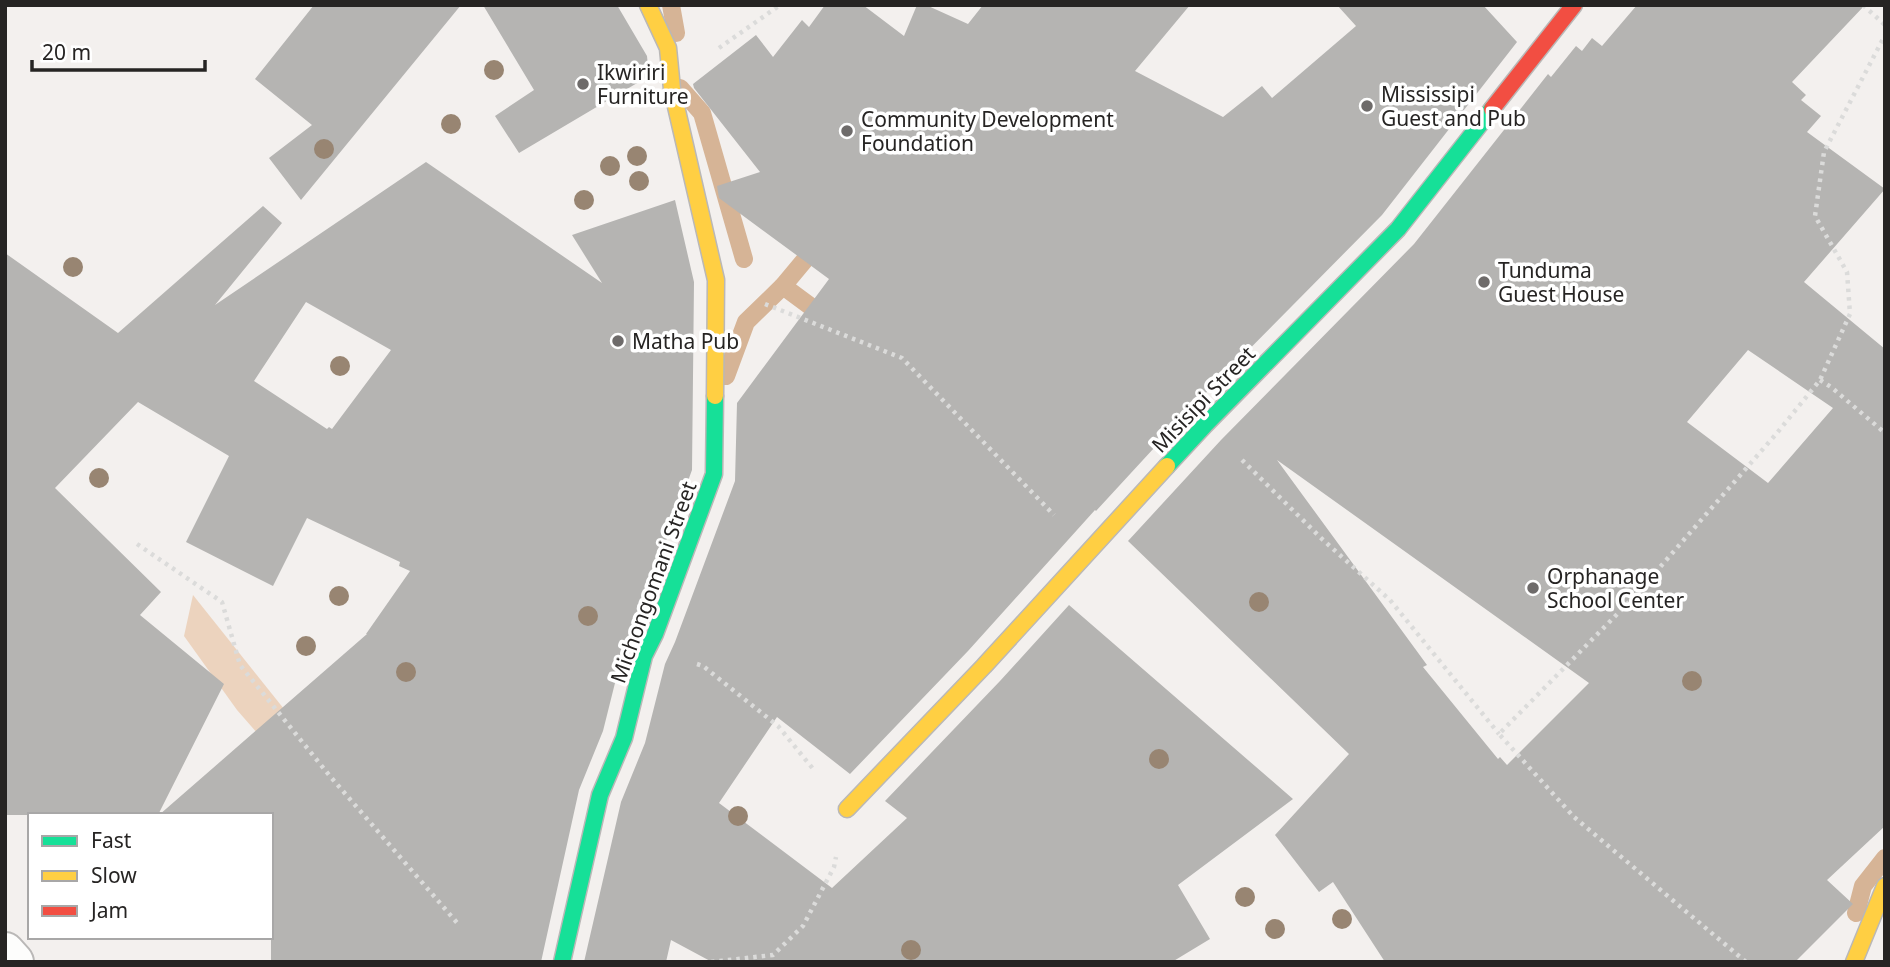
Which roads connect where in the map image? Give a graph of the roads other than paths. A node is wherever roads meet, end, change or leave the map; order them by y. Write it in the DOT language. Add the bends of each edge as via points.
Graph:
graph roads {
  1 [pos="648,5"];
  2 [pos="1574,5"];
  3 [pos="847,809"];
  4 [pos="1885,886"];
  5 [pos="5,952"];
  6 [pos="14,962"];
  7 [pos="562,962"];
  8 [pos="1854,962"];
  1 -- 7 [label="street, Michongomani Street" via="668,48 672,89 716,280 714,474 644,656 624,738 600,795"];
  2 -- 3 [label="street, Misisipi Street" via="1398,229 1205,425"];
  4 -- 8 [label="street"];
  5 -- 6 [label="street"];
}
